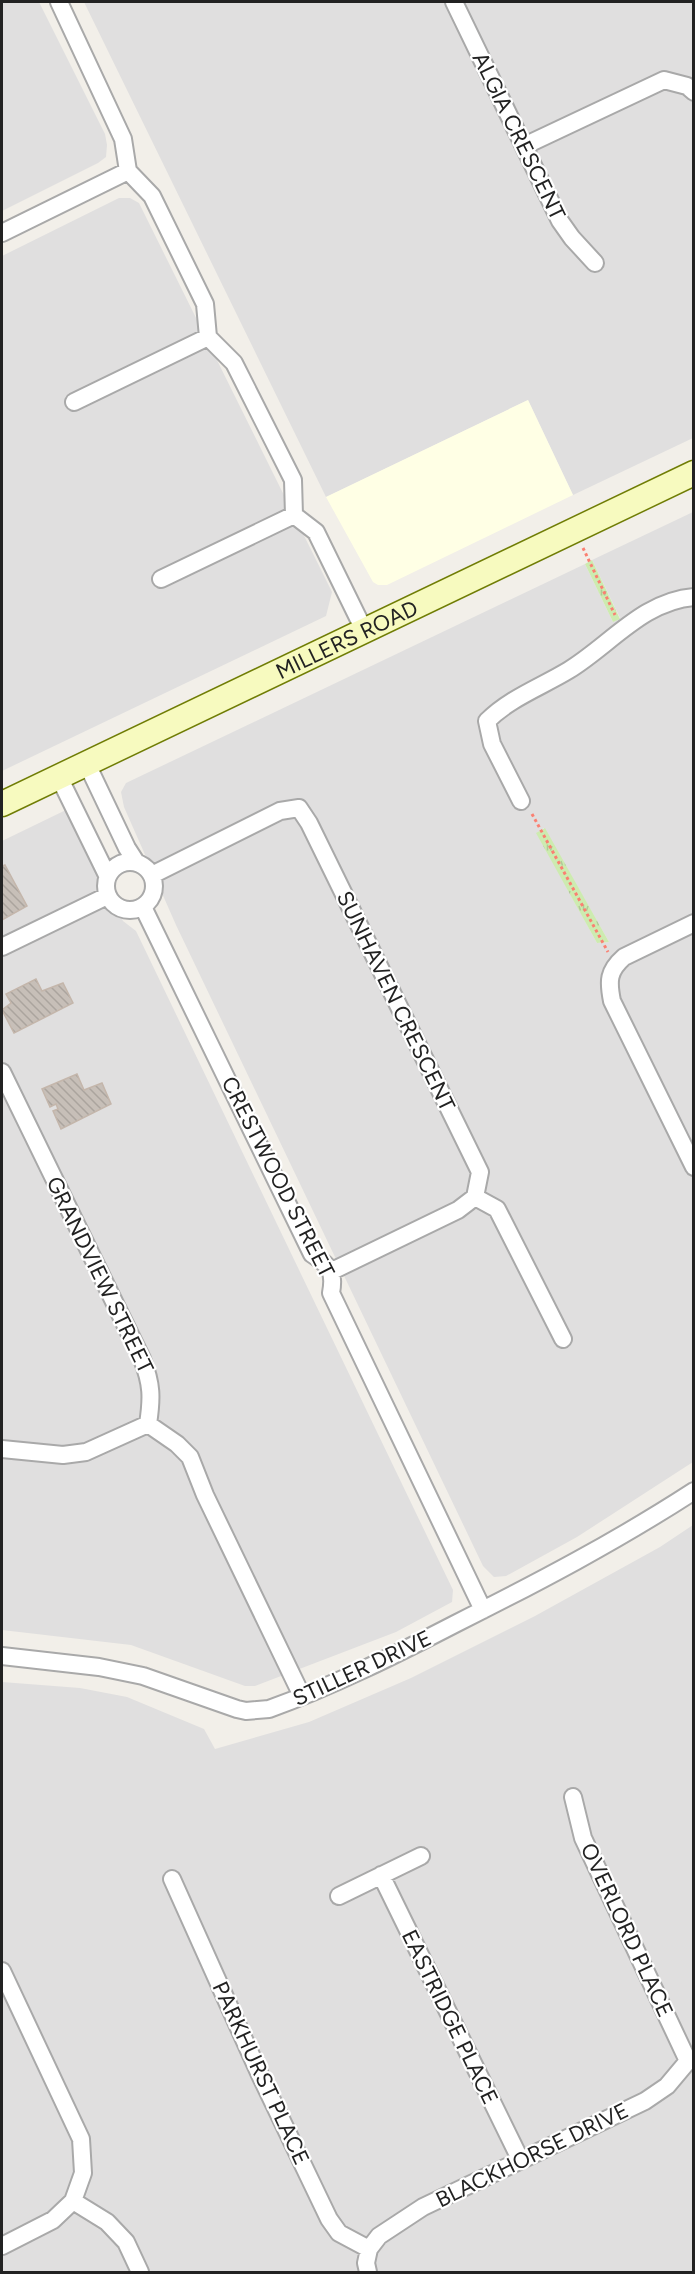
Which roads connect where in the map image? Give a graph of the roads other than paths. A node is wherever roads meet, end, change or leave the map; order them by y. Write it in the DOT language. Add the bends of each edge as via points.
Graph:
graph roads {
  1 [pos="59,2"];
  2 [pos="454,2"];
  3 [pos="693,92"];
  4 [pos="524,146"];
  5 [pos="128,171"];
  6 [pos="2,233"];
  7 [pos="595,263"];
  8 [pos="208,337"];
  9 [pos="74,402"];
  10 [pos="693,473"];
  11 [pos="294,515"];
  12 [pos="161,579"];
  13 [pos="693,597"];
  14 [pos="364,630"];
  15 [pos="87,764"];
  16 [pos="59,777"];
  17 [pos="521,801"];
  18 [pos="2,804"];
  19 [pos="136,862"];
  20 [pos="108,875"];
  21 [pos="152,875"];
  22 [pos="107,896"];
  23 [pos="143,907"];
  24 [pos="693,923"];
  25 [pos="2,947"];
  26 [pos="2,1072"];
  27 [pos="693,1167"];
  28 [pos="475,1197"];
  29 [pos="332,1271"];
  30 [pos="563,1339"];
  31 [pos="148,1424"];
  32 [pos="2,1449"];
  33 [pos="693,1491"];
  34 [pos="483,1610"];
  35 [pos="2,1656"];
  36 [pos="302,1696"];
  37 [pos="573,1797"];
  38 [pos="421,1856"];
  39 [pos="381,1875"];
  40 [pos="172,1879"];
  41 [pos="339,1896"];
  42 [pos="2,1971"];
  43 [pos="691,2061"];
  44 [pos="520,2159"];
  45 [pos="73,2201"];
  46 [pos="2,2246"];
  47 [pos="369,2249"];
  48 [pos="140,2272"];
  49 [pos="368,2272"];
  1 -- 5 [label="street" via="123,139"];
  2 -- 4 [label="street, ALGIA CRESCENT"];
  3 -- 4 [label="street" via="687,86 664,80"];
  4 -- 7 [label="street, ALGIA CRESCENT" via="560,221"];
  5 -- 6 [label="street"];
  5 -- 8 [label="street" via="152,196 205,304"];
  8 -- 9 [label="street"];
  8 -- 11 [label="street" via="234,363 293,480"];
  10 -- 14 [label="street, MILLERS ROAD"];
  11 -- 12 [label="street"];
  11 -- 14 [label="street" via="316,532"];
  13 -- 17 [label="street" via="670,600 647,612 570,670 501,707 487,721 492,744"];
  14 -- 15 [label="street, MILLERS ROAD"];
  15 -- 16 [label="street, MILLERS ROAD"];
  15 -- 19 [label="street"];
  16 -- 18 [label="street, MILLERS ROAD"];
  16 -- 20 [label="street"];
  19 -- 20 [label="street" via="120,863"];
  19 -- 21 [label="street"];
  20 -- 22 [label="street"];
  21 -- 23 [label="street" via="154,889"];
  21 -- 28 [label="street, SUNHAVEN CRESCENT" via="280,811 299,808 480,1172"];
  22 -- 23 [label="street" via="118,908"];
  22 -- 25 [label="street"];
  23 -- 29 [label="street, CRESTWOOD STREET" via="312,1254"];
  24 -- 27 [label="street" via="624,957 615,964 609,982 612,1001"];
  26 -- 31 [label="street, GRANDVIEW STREET" via="147,1370 152,1397"];
  28 -- 29 [label="street" via="458,1210"];
  28 -- 30 [label="street" via="496,1209"];
  29 -- 34 [label="street, CRESTWOOD STREET" via="331,1293"];
  31 -- 32 [label="street" via="86,1452 63,1455"];
  31 -- 36 [label="street" via="190,1457"];
  33 -- 34 [label="street, STILLER DRIVE" via="564,1569"];
  34 -- 36 [label="street, STILLER DRIVE"];
  35 -- 36 [label="street, STILLER DRIVE" via="143,1676 246,1711 269,1709"];
  37 -- 43 [label="street, OVERLORD PLACE" via="583,1838"];
  38 -- 39 [label="street"];
  39 -- 41 [label="street"];
  39 -- 44 [label="street, EASTRIDGE PLACE"];
  40 -- 47 [label="street, PARKHURST PLACE" via="329,2219 339,2233"];
  42 -- 45 [label="street" via="81,2139 83,2173"];
  43 -- 44 [label="street, BLACKHORSE DRIVE" via="667,2086 645,2100"];
  44 -- 47 [label="street, BLACKHORSE DRIVE" via="423,2207 379,2236"];
  45 -- 46 [label="street" via="53,2220"];
  45 -- 48 [label="street" via="107,2222 126,2242"];
  47 -- 49 [label="street"];
}
